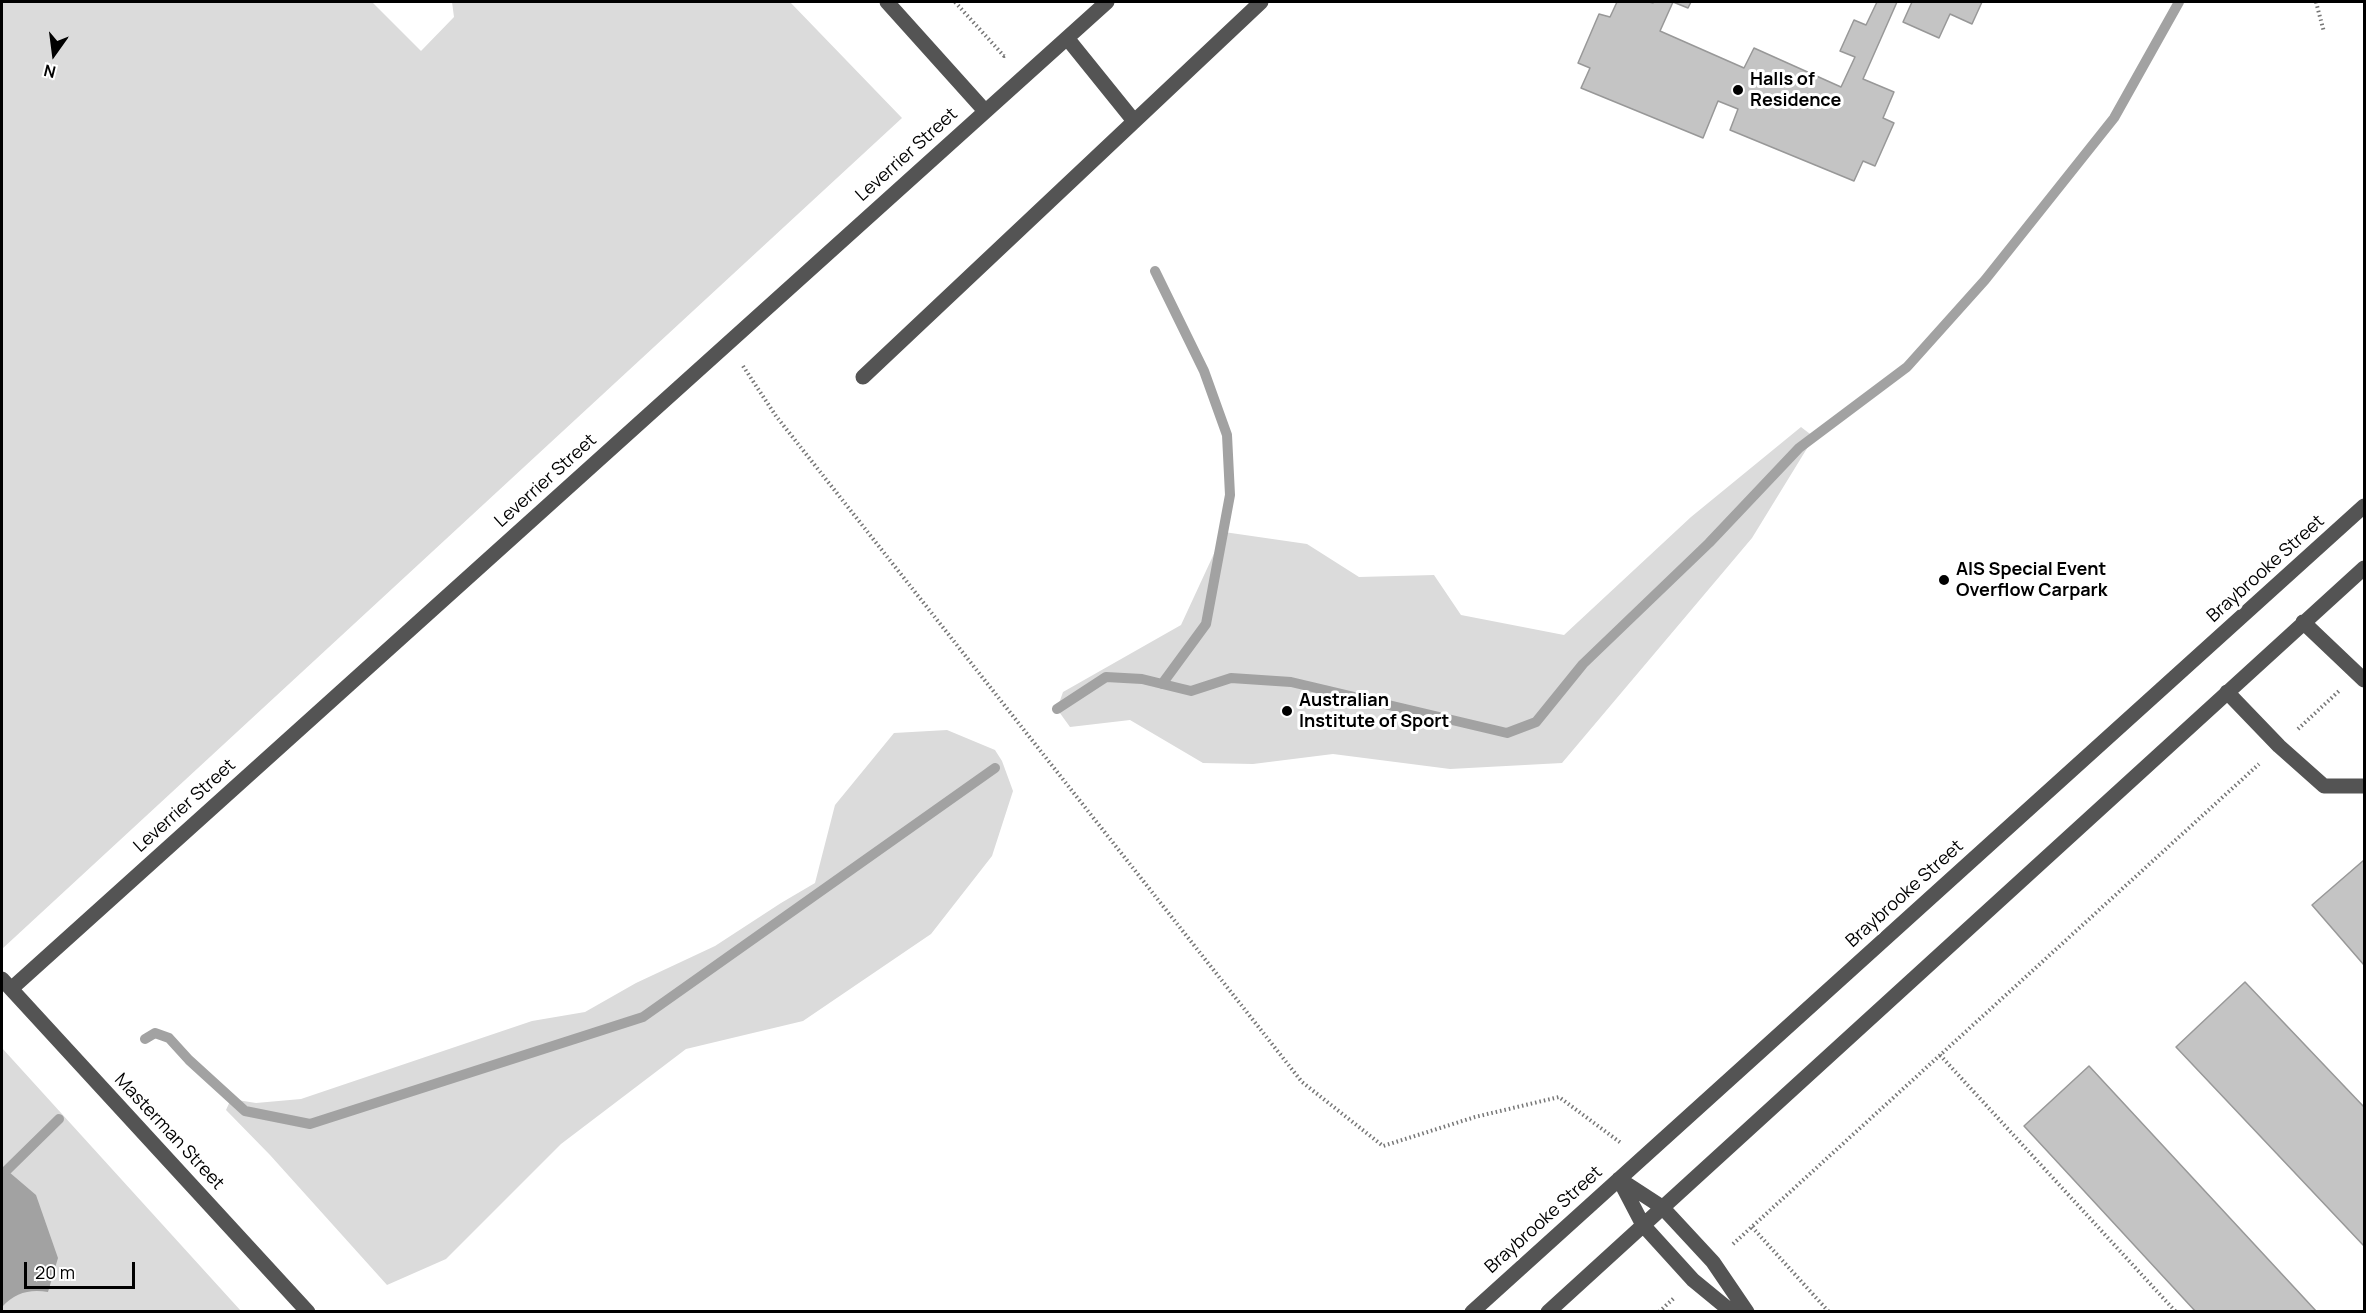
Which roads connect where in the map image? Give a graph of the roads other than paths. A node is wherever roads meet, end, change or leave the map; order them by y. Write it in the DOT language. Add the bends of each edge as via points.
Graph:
graph roads {
  1 [pos="886,2"];
  2 [pos="1107,2"];
  3 [pos="1261,2"];
  4 [pos="1067,38"];
  5 [pos="985,111"];
  6 [pos="1134,121"];
  7 [pos="862,377"];
  8 [pos="2364,506"];
  9 [pos="2364,568"];
  10 [pos="2303,622"];
  11 [pos="2362,677"];
  12 [pos="2227,692"];
  13 [pos="2364,786"];
  14 [pos="6,984"];
  15 [pos="1619,1179"];
  16 [pos="1662,1207"];
  17 [pos="1643,1226"];
  18 [pos="308,1311"];
  19 [pos="1472,1311"];
  20 [pos="1548,1311"];
  21 [pos="1732,1311"];
  22 [pos="1747,1311"];
  1 -- 5 [label="street"];
  2 -- 4 [label="street, Leverrier Street"];
  3 -- 6 [label="street"];
  4 -- 5 [label="street, Leverrier Street"];
  4 -- 6 [label="street"];
  5 -- 14 [label="street, Leverrier Street"];
  6 -- 7 [label="street"];
  8 -- 15 [label="street, Braybrooke Street"];
  9 -- 10 [label="street"];
  10 -- 11 [label="street"];
  10 -- 12 [label="street"];
  12 -- 13 [label="street" via="2324,786"];
  12 -- 16 [label="street"];
  14 -- 18 [label="street, Masterman Street"];
  15 -- 16 [label="street"];
  15 -- 17 [label="street"];
  15 -- 19 [label="street, Braybrooke Street"];
  16 -- 17 [label="street"];
  16 -- 22 [label="street" via="1713,1262"];
  17 -- 20 [label="street"];
  17 -- 21 [label="street" via="1693,1280"];
}
